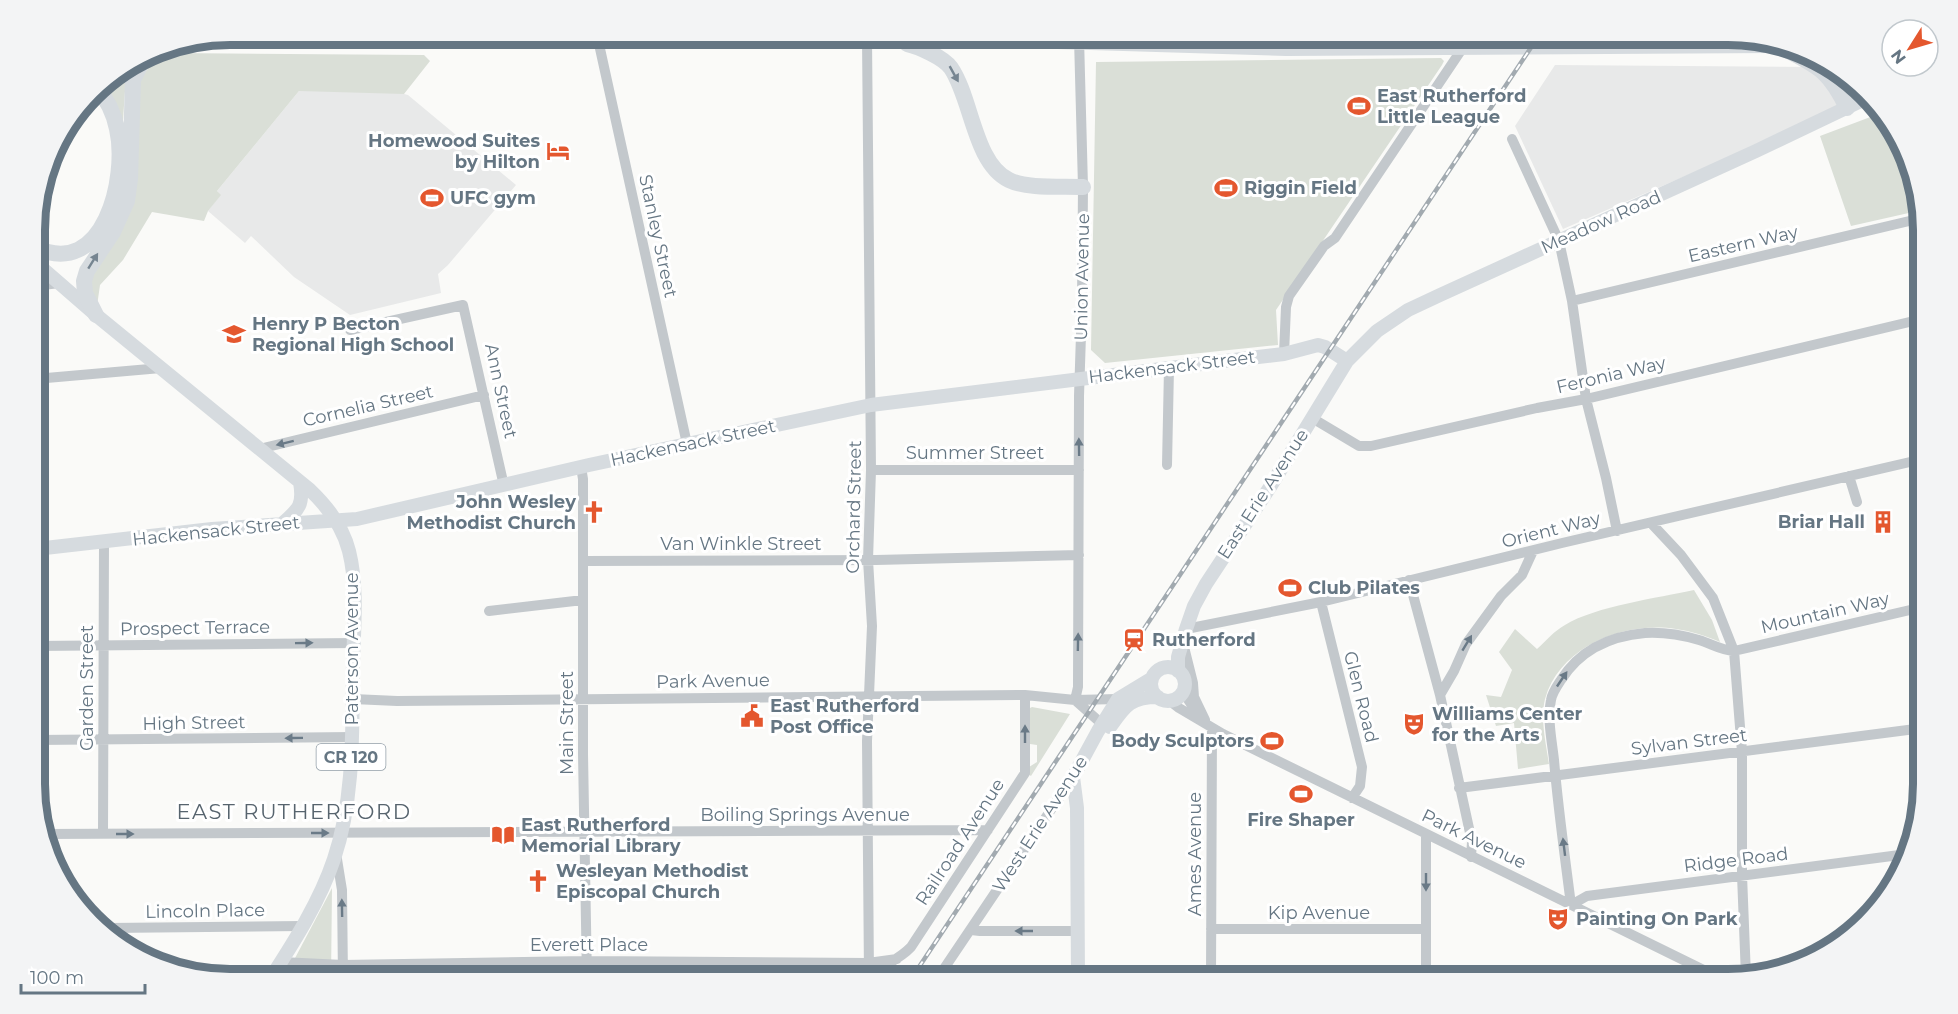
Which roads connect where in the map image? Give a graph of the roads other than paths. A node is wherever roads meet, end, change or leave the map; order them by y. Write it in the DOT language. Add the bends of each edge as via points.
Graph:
graph roads {
  1 [pos="599,45"];
  2 [pos="867,45"];
  3 [pos="909,45"];
  4 [pos="1079,45"];
  5 [pos="1224,45"];
  6 [pos="1730,45"];
  7 [pos="1464,46"];
  8 [pos="1809,63"];
  9 [pos="138,69"];
  10 [pos="102,96"];
  11 [pos="1861,101"];
  12 [pos="1847,108"];
  13 [pos="1512,139"];
  14 [pos="1083,187"];
  15 [pos="1912,220"];
  16 [pos="1560,241"];
  17 [pos="45,250"];
  18 [pos="45,271"];
  19 [pos="59,284"];
  20 [pos="45,285"];
  21 [pos="1572,301"];
  22 [pos="96,315"];
  23 [pos="1913,321"];
  24 [pos="350,330"];
  25 [pos="1284,354"];
  26 [pos="1347,361"];
  27 [pos="161,368"];
  28 [pos="1169,368"];
  29 [pos="45,377"];
  30 [pos="1079,378"];
  31 [pos="484,395"];
  32 [pos="1586,399"];
  33 [pos="871,405"];
  34 [pos="1312,418"];
  35 [pos="687,444"];
  36 [pos="259,449"];
  37 [pos="1913,461"];
  38 [pos="1167,465"];
  39 [pos="581,467"];
  40 [pos="871,470"];
  41 [pos="1079,470"];
  42 [pos="1849,476"];
  43 [pos="300,482"];
  44 [pos="504,486"];
  45 [pos="1857,502"];
  46 [pos="336,519"];
  47 [pos="1651,523"];
  48 [pos="282,524"];
  49 [pos="1617,531"];
  50 [pos="104,542"];
  51 [pos="45,548"];
  52 [pos="1533,551"];
  53 [pos="1079,555"];
  54 [pos="867,560"];
  55 [pos="583,561"];
  56 [pos="1409,580"];
  57 [pos="583,600"];
  58 [pos="1321,602"];
  59 [pos="1913,609"];
  60 [pos="489,610"];
  61 [pos="1184,636"];
  62 [pos="354,643"];
  63 [pos="45,646"];
  64 [pos="104,646"];
  65 [pos="1734,651"];
  66 [pos="1179,671"];
  67 [pos="1156,674"];
  68 [pos="1184,688"];
  69 [pos="1025,695"];
  70 [pos="1440,695"];
  71 [pos="868,697"];
  72 [pos="352,699"];
  73 [pos="584,699"];
  74 [pos="1164,699"];
  75 [pos="1075,700"];
  76 [pos="1123,701"];
  77 [pos="1102,724"];
  78 [pos="1208,724"];
  79 [pos="1913,729"];
  80 [pos="353,737"];
  81 [pos="45,740"];
  82 [pos="104,740"];
  83 [pos="1742,752"];
  84 [pos="1555,776"];
  85 [pos="1074,777"];
  86 [pos="1460,788"];
  87 [pos="1352,798"];
  88 [pos="988,830"];
  89 [pos="341,832"];
  90 [pos="584,832"];
  91 [pos="868,832"];
  92 [pos="52,834"];
  93 [pos="103,834"];
  94 [pos="1426,835"];
  95 [pos="336,852"];
  96 [pos="1898,855"];
  97 [pos="1471,857"];
  98 [pos="1742,875"];
  99 [pos="1571,905"];
  100 [pos="302,926"];
  101 [pos="114,928"];
  102 [pos="1211,929"];
  103 [pos="1426,929"];
  104 [pos="971,930"];
  105 [pos="1077,931"];
  106 [pos="897,959"];
  107 [pos="588,961"];
  108 [pos="280,962"];
  109 [pos="868,963"];
  110 [pos="343,965"];
  111 [pos="1746,968"];
  112 [pos="276,969"];
  113 [pos="343,969"];
  114 [pos="588,969"];
  115 [pos="868,969"];
  116 [pos="880,969"];
  117 [pos="945,969"];
  118 [pos="1078,969"];
  119 [pos="1211,969"];
  120 [pos="1426,969"];
  121 [pos="1702,969"];
  1 -- 35 [label="street, Stanley Street"];
  2 -- 33 [label="street, Orchard Street"];
  3 -- 14 [label="highway, one-way" via="950,66 992,166 1010,180 1038,186"];
  4 -- 14 [label="street, Union Avenue"];
  5 -- 7 [label="highway"];
  6 -- 7 [label="highway"];
  7 -- 25 [label="street" via="1335,238 1324,246 1289,296"];
  8 -- 12 [label="highway" via="1825,73"];
  22 -- 9 [label="highway, one-way" via="85,293 84,281 127,201 133,80"];
  10 -- 17 [label="highway" via="117,129 120,151 119,183 112,208 88,243 72,253"];
  11 -- 12 [label="main road, Meadow Road"];
  12 -- 16 [label="main road, Meadow Road"];
  13 -- 16 [label="street"];
  14 -- 30 [label="street, Union Avenue"];
  15 -- 21 [label="street, Eastern Way"];
  16 -- 21 [label="street"];
  16 -- 26 [label="main road, Meadow Road" via="1408,310 1377,331"];
  18 -- 19 [label="main road, Paterson Avenue / CR 120"];
  19 -- 20 [label="street"];
  19 -- 22 [label="main road, Paterson Avenue / CR 120"];
  21 -- 32 [label="street"];
  22 -- 27 [label="main road, Paterson Avenue / CR 120"];
  23 -- 32 [label="street, Feronia Way"];
  24 -- 31 [label="street, Ann Street" via="463,305"];
  25 -- 26 [label="main road, Hackensack Street" via="1318,345"];
  25 -- 28 [label="main road, Hackensack Street"];
  26 -- 34 [label="main road, East Erie Avenue"];
  27 -- 29 [label="street"];
  27 -- 36 [label="main road, Paterson Avenue / CR 120"];
  28 -- 30 [label="main road, Hackensack Street"];
  28 -- 38 [label="street"];
  30 -- 33 [label="main road, Hackensack Street"];
  41 -- 30 [label="street, Union Avenue, one-way"];
  31 -- 36 [label="street, Cornelia Street, one-way"];
  31 -- 44 [label="street, Ann Street"];
  32 -- 34 [label="street, Feronia Way" via="1371,446 1359,446"];
  32 -- 49 [label="street"];
  33 -- 35 [label="main road, Hackensack Street"];
  33 -- 40 [label="street, Orchard Street"];
  34 -- 61 [label="main road, East Erie Avenue" via="1206,584"];
  35 -- 39 [label="main road, Hackensack Street"];
  36 -- 43 [label="main road, Paterson Avenue / CR 120"];
  37 -- 42 [label="street, Orient Way"];
  39 -- 44 [label="main road, Hackensack Street"];
  39 -- 55 [label="street, Main Street"];
  40 -- 41 [label="street, Summer Street"];
  40 -- 54 [label="street, Orchard Street"];
  41 -- 53 [label="street, Union Avenue"];
  42 -- 45 [label="street"];
  42 -- 47 [label="street, Orient Way"];
  43 -- 46 [label="main road, Paterson Avenue / CR 120"];
  43 -- 48 [label="main road" via="300,506"];
  44 -- 46 [label="main road, Hackensack Street" via="357,519"];
  46 -- 48 [label="main road, Hackensack Street"];
  46 -- 62 [label="main road, Paterson Avenue / CR 120" via="349,549 353,573"];
  47 -- 49 [label="street, Orient Way"];
  47 -- 65 [label="street" via="1713,598"];
  48 -- 50 [label="main road, Hackensack Street"];
  49 -- 52 [label="street, Orient Way"];
  50 -- 51 [label="main road, Hackensack Street"];
  50 -- 64 [label="street, Garden Street"];
  52 -- 56 [label="street, Orient Way"];
  70 -- 52 [label="street, one-way" via="1466,644 1501,596 1522,575"];
  53 -- 54 [label="street, Van Winkle Street"];
  75 -- 53 [label="street, Union Avenue, one-way"];
  54 -- 55 [label="street, Van Winkle Street"];
  54 -- 71 [label="street, Orchard Street" via="872,626"];
  55 -- 57 [label="street, Main Street"];
  56 -- 58 [label="street, Orient Way"];
  56 -- 70 [label="street"];
  57 -- 60 [label="street"];
  57 -- 73 [label="street, Main Street"];
  58 -- 61 [label="street, Orient Way"];
  58 -- 87 [label="street, Glen Road" via="1362,767 1360,786"];
  59 -- 65 [label="street, Mountain Way"];
  61 -- 66 [label="main road, East Erie Avenue"];
  61 -- 67 [label="main road, East Erie Avenue"];
  61 -- 78 [label="street" via="1194,697"];
  64 -- 62 [label="street, Prospect Terrace, one-way"];
  62 -- 72 [label="main road, Paterson Avenue / CR 120"];
  63 -- 64 [label="street, Prospect Terrace"];
  64 -- 82 [label="street, Garden Street"];
  65 -- 83 [label="street"];
  84 -- 65 [label="street, one-way" via="1550,701 1572,664 1585,653 1601,643 1645,633 1676,634"];
  66 -- 67 [label="main road" via="1170,667"];
  66 -- 68 [label="main road"];
  67 -- 74 [label="main road" via="1153,690"];
  67 -- 76 [label="main road, West Erie Avenue"];
  68 -- 74 [label="main road" via="1179,696"];
  68 -- 78 [label="street, Park Avenue" via="1189,703"];
  69 -- 71 [label="street, Park Avenue"];
  69 -- 75 [label="street, Park Avenue"];
  88 -- 69 [label="street, Railroad Avenue, one-way" via="1025,773"];
  70 -- 86 [label="street"];
  71 -- 73 [label="street, Park Avenue"];
  71 -- 91 [label="street, Orchard Street"];
  72 -- 73 [label="street, Park Avenue"];
  72 -- 80 [label="main road, Paterson Avenue / CR 120"];
  73 -- 90 [label="street, Main Street"];
  74 -- 76 [label="main road"];
  74 -- 78 [label="street, Park Avenue"];
  75 -- 76 [label="street, Park Avenue"];
  75 -- 77 [label="street"];
  76 -- 77 [label="main road, West Erie Avenue"];
  76 -- 85 [label="main road"];
  77 -- 85 [label="main road, West Erie Avenue"];
  78 -- 87 [label="street, Park Avenue"];
  78 -- 102 [label="street, Ames Avenue"];
  79 -- 83 [label="street, Sylvan Street"];
  80 -- 82 [label="street, High Street, one-way"];
  80 -- 89 [label="main road, Paterson Avenue / CR 120"];
  81 -- 82 [label="street, High Street"];
  82 -- 93 [label="street, Garden Street"];
  83 -- 84 [label="street, Sylvan Street"];
  83 -- 98 [label="street"];
  84 -- 86 [label="street, Sylvan Street"];
  99 -- 84 [label="street, one-way"];
  85 -- 104 [label="street, West Erie Avenue"];
  85 -- 105 [label="main road"];
  86 -- 97 [label="street" via="1472,843"];
  87 -- 94 [label="street, Park Avenue"];
  88 -- 91 [label="street, Boiling Springs Avenue"];
  88 -- 106 [label="street, Railroad Avenue" via="911,947"];
  89 -- 90 [label="street, Boiling Springs Avenue"];
  93 -- 89 [label="street, Boiling Springs Avenue, one-way"];
  89 -- 95 [label="main road, Paterson Avenue / CR 120"];
  90 -- 91 [label="street, Boiling Springs Avenue"];
  90 -- 107 [label="street, Main Street"];
  91 -- 109 [label="street, Orchard Street"];
  92 -- 93 [label="street, Boiling Springs Avenue"];
  94 -- 97 [label="street, Park Avenue"];
  94 -- 103 [label="street, one-way"];
  95 -- 100 [label="main road, Paterson Avenue / CR 120"];
  110 -- 95 [label="street, one-way" via="342,890"];
  96 -- 98 [label="street, Ridge Road"];
  97 -- 99 [label="street, Park Avenue"];
  98 -- 99 [label="street, Ridge Road" via="1587,896"];
  98 -- 111 [label="street"];
  99 -- 121 [label="street, Park Avenue"];
  100 -- 101 [label="street, Lincoln Place"];
  100 -- 108 [label="main road, Paterson Avenue / CR 120"];
  102 -- 103 [label="street, Kip Avenue"];
  102 -- 119 [label="street, Ames Avenue"];
  103 -- 120 [label="street"];
  105 -- 104 [label="street, one-way"];
  104 -- 117 [label="street, West Erie Avenue"];
  105 -- 118 [label="main road"];
  106 -- 109 [label="street, Everett Place"];
  106 -- 116 [label="street, Railroad Avenue"];
  107 -- 109 [label="street, Everett Place"];
  107 -- 110 [label="street, Everett Place"];
  107 -- 114 [label="street, Main Street"];
  108 -- 110 [label="street, Everett Place"];
  108 -- 112 [label="main road, Paterson Avenue / CR 120"];
  109 -- 115 [label="street, Orchard Street"];
  110 -- 113 [label="street"];
}
